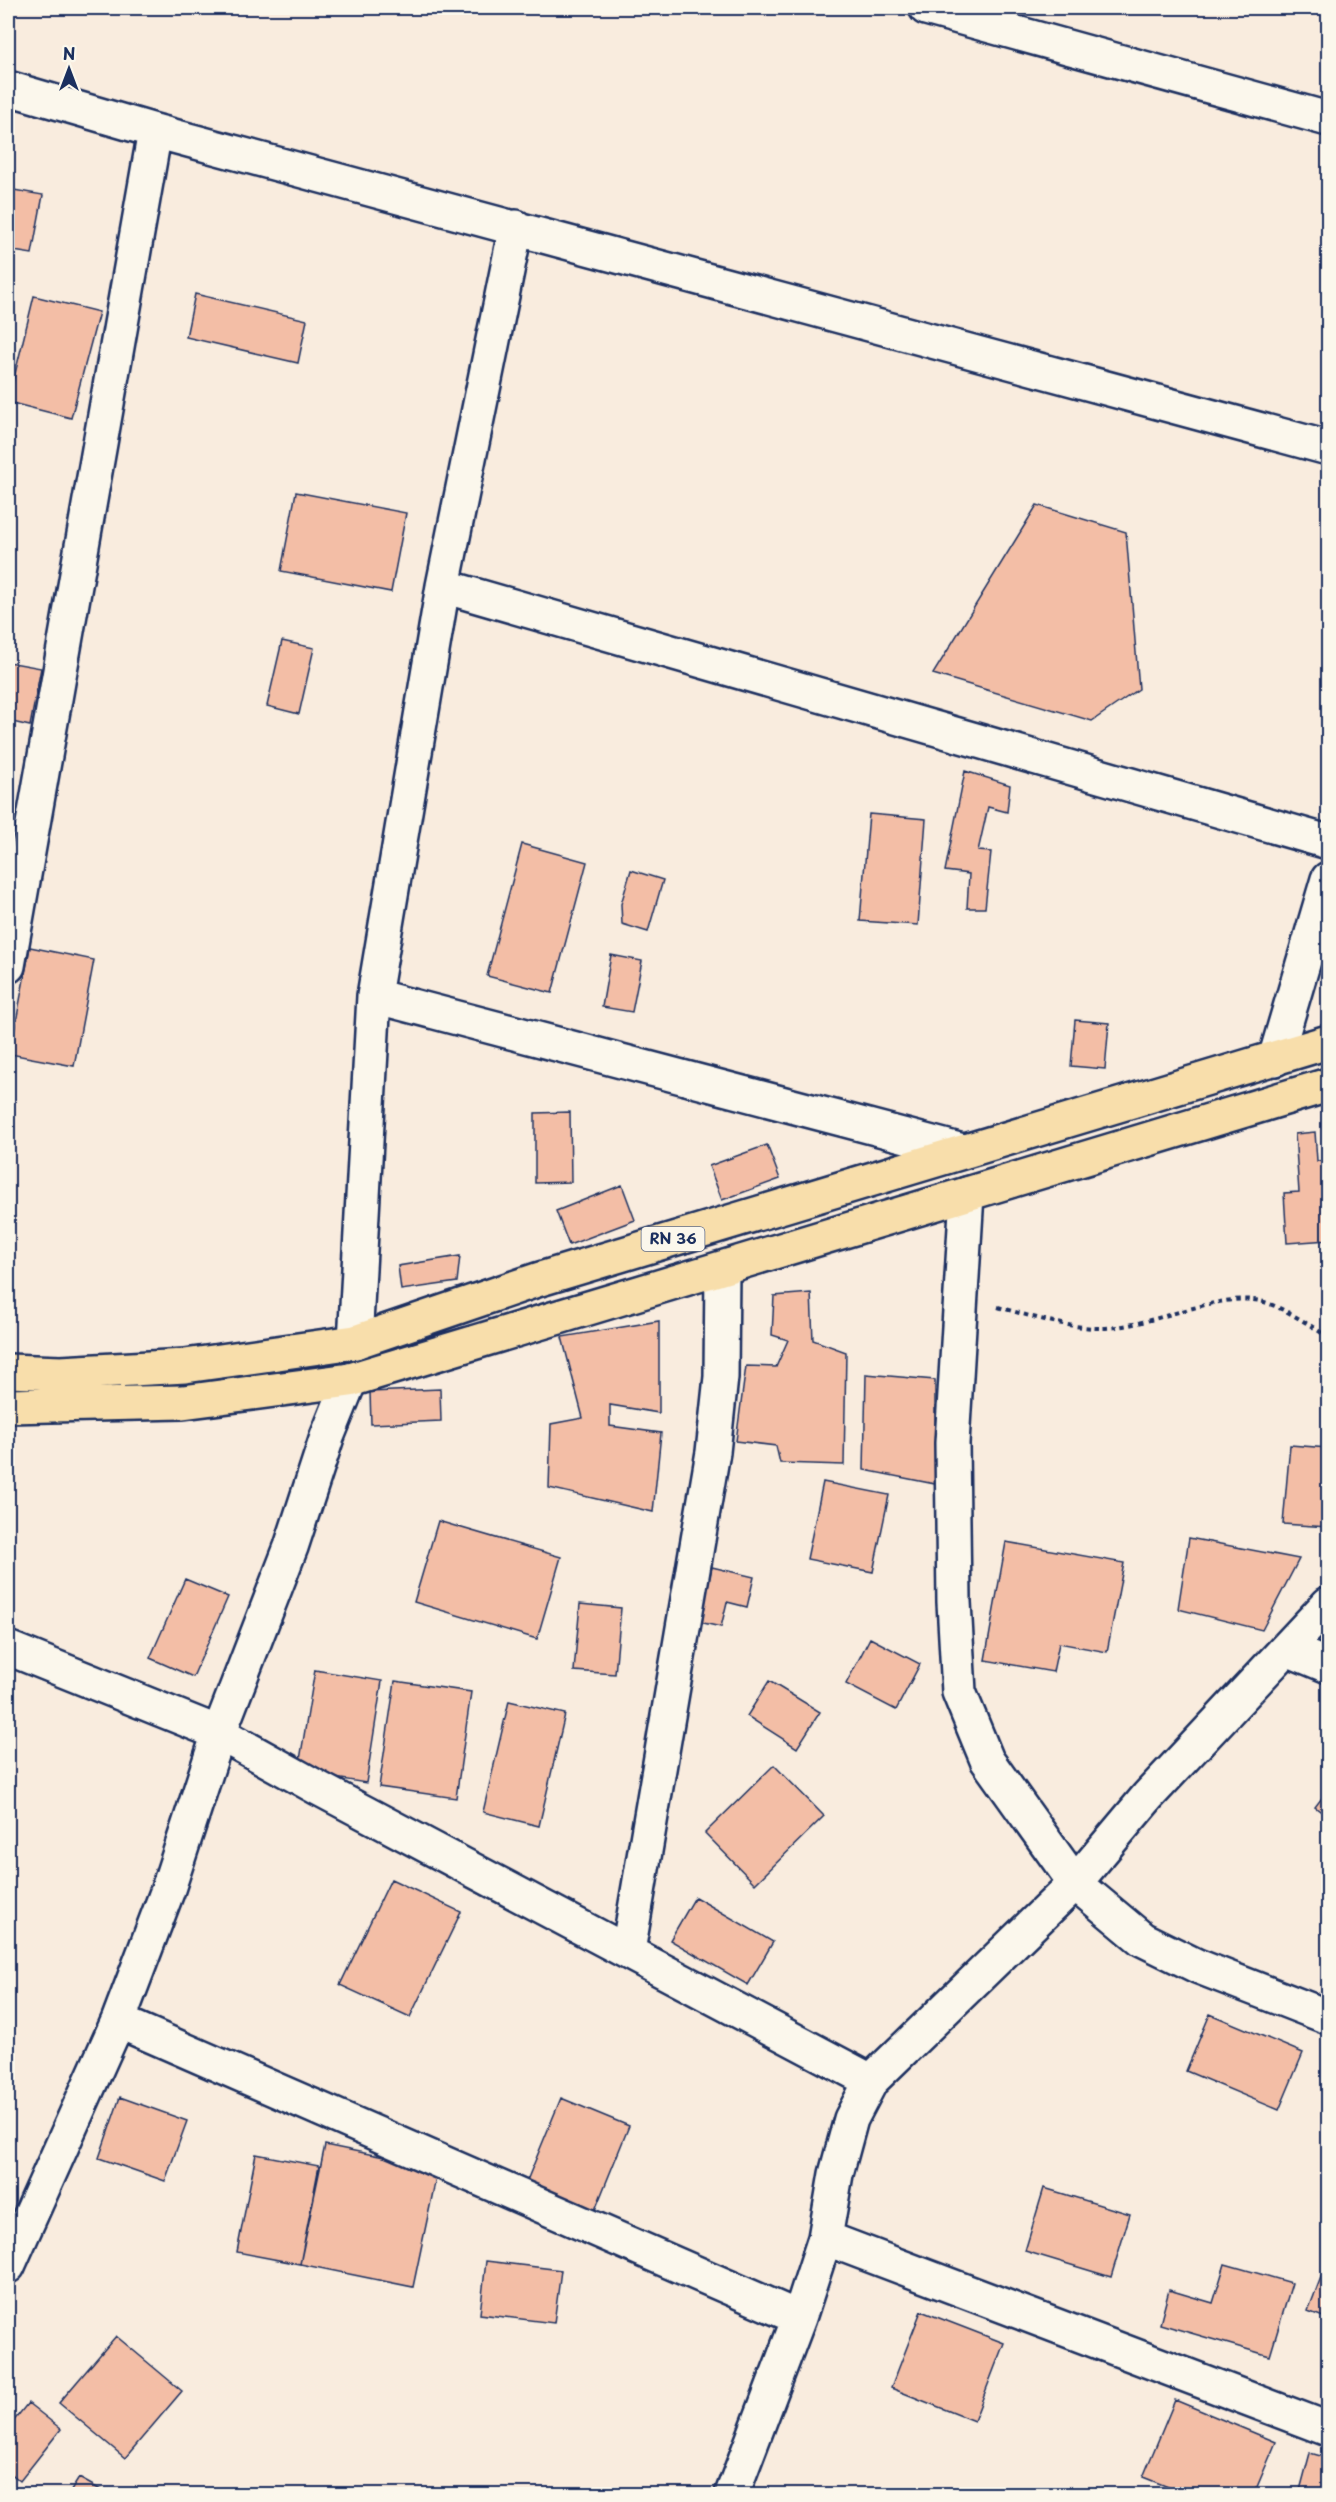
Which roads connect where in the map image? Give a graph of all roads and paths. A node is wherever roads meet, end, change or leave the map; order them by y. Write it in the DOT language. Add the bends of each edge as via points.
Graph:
graph roads {
  1 [pos="926,8"];
  2 [pos="8,88"];
  3 [pos="1329,119"];
  4 [pos="155,130"];
  5 [pos="516,227"];
  6 [pos="1329,448"];
  7 [pos="442,586"];
  8 [pos="1329,842"];
  9 [pos="1329,879"];
  10 [pos="8,966"];
  11 [pos="374,996"];
  12 [pos="1329,1042"];
  13 [pos="1275,1059"];
  14 [pos="1329,1085"];
  15 [pos="963,1151"];
  16 [pos="967,1194"];
  17 [pos="722,1269"];
  18 [pos="960,1295"];
  19 [pos="1329,1337"];
  20 [pos="354,1342"];
  21 [pos="8,1371"];
  22 [pos="350,1380"];
  23 [pos="8,1406"];
  24 [pos="1329,1604"];
  25 [pos="8,1648"];
  26 [pos="1287,1650"];
  27 [pos="1329,1666"];
  28 [pos="219,1733"];
  29 [pos="1075,1883"];
  30 [pos="627,1951"];
  31 [pos="1329,2017"];
  32 [pos="118,2021"];
  33 [pos="871,2081"];
  34 [pos="825,2238"];
  35 [pos="8,2266"];
  36 [pos="799,2318"];
  37 [pos="1329,2428"];
  38 [pos="732,2494"];
  1 -- 3 [label="street"];
  2 -- 4 [label="street"];
  4 -- 5 [label="street"];
  4 -- 10 [label="street"];
  5 -- 6 [label="street"];
  5 -- 7 [label="street"];
  7 -- 8 [label="street"];
  7 -- 11 [label="street"];
  9 -- 13 [label="street"];
  11 -- 15 [label="street"];
  11 -- 20 [label="street"];
  12 -- 13 [label="main road, RN 36"];
  13 -- 15 [label="main road, RN 36"];
  14 -- 16 [label="main road, RN 36"];
  15 -- 20 [label="main road, RN 36" via="537,1280"];
  16 -- 17 [label="main road, RN 36"];
  16 -- 18 [label="street"];
  17 -- 22 [label="main road, RN 36"];
  17 -- 30 [label="street" via="721,1377 713,1452"];
  18 -- 19 [label="path" via="1040,1319 1097,1328 1139,1324 1225,1300 1263,1301"];
  18 -- 29 [label="street" via="952,1443 959,1692 987,1760"];
  20 -- 21 [label="main road, RN 36" via="185,1366 61,1373"];
  22 -- 23 [label="main road, RN 36" via="183,1402"];
  22 -- 28 [label="street"];
  24 -- 26 [label="street"];
  25 -- 28 [label="street"];
  26 -- 27 [label="street"];
  26 -- 29 [label="street" via="1148,1796"];
  28 -- 30 [label="street"];
  28 -- 32 [label="street" via="168,1892"];
  29 -- 31 [label="street" via="1142,1939 1197,1966"];
  29 -- 33 [label="street"];
  30 -- 33 [label="street"];
  32 -- 35 [label="street"];
  32 -- 36 [label="street"];
  33 -- 34 [label="street" via="851,2119"];
  34 -- 36 [label="street"];
  34 -- 37 [label="street"];
  36 -- 38 [label="street"];
}
